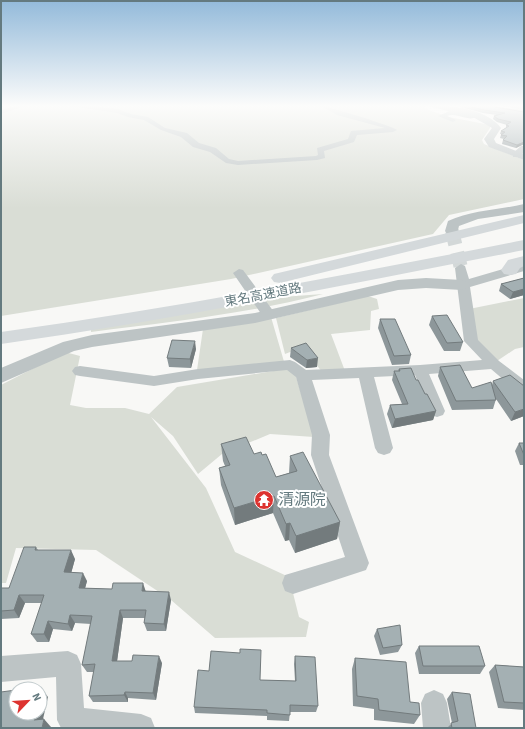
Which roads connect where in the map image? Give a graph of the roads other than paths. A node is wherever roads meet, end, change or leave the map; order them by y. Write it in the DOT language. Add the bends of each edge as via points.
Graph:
graph roads {
  1 [pos="190,140"];
  2 [pos="351,140"];
  3 [pos="490,140"];
  4 [pos="524,148"];
  5 [pos="520,156"];
  6 [pos="524,208"];
  7 [pos="524,219"];
  8 [pos="452,231"];
  9 [pos="524,234"];
  10 [pos="524,244"];
  11 [pos="524,249"];
  12 [pos="437,261"];
  13 [pos="520,266"];
  14 [pos="239,273"];
  15 [pos="462,277"];
  16 [pos="255,284"];
  17 [pos="269,315"];
  18 [pos="1,324"];
  19 [pos="1,338"];
  20 [pos="494,364"];
  21 [pos="420,370"];
  22 [pos="80,371"];
  23 [pos="365,372"];
  24 [pos="303,375"];
  25 [pos="1,376"];
  26 [pos="524,388"];
  27 [pos="437,411"];
  28 [pos="384,448"];
  29 [pos="293,583"];
  30 [pos="1,669"];
  31 [pos="140,728"];
  1 -- 2 [label="street" via="196,145 213,150 226,161 238,163 317,158 322,156 320,150"];
  3 -- 5 [label="street" via="492,145"];
  4 -- 5 [label="street"];
  6 -- 8 [label="street" via="460,219 453,224"];
  7 -- 16 [label="highway"];
  9 -- 16 [label="highway, 東名高速道路"];
  10 -- 12 [label="highway, 東名高速道路"];
  11 -- 12 [label="highway"];
  12 -- 19 [label="highway, 東名高速道路" via="173,312"];
  13 -- 15 [label="street"];
  14 -- 17 [label="street"];
  15 -- 17 [label="street" via="398,285"];
  15 -- 20 [label="street" via="471,342"];
  16 -- 18 [label="highway, 東名高速道路" via="120,308"];
  17 -- 25 [label="street" via="69,346"];
  20 -- 21 [label="street"];
  20 -- 26 [label="street"];
  21 -- 23 [label="street"];
  21 -- 27 [label="street"];
  22 -- 24 [label="street" via="154,381 290,365"];
  23 -- 24 [label="street"];
  23 -- 28 [label="street"];
  24 -- 29 [label="street" via="321,435 320,455 358,563"];
  30 -- 31 [label="street" via="68,664 71,720"];
}
